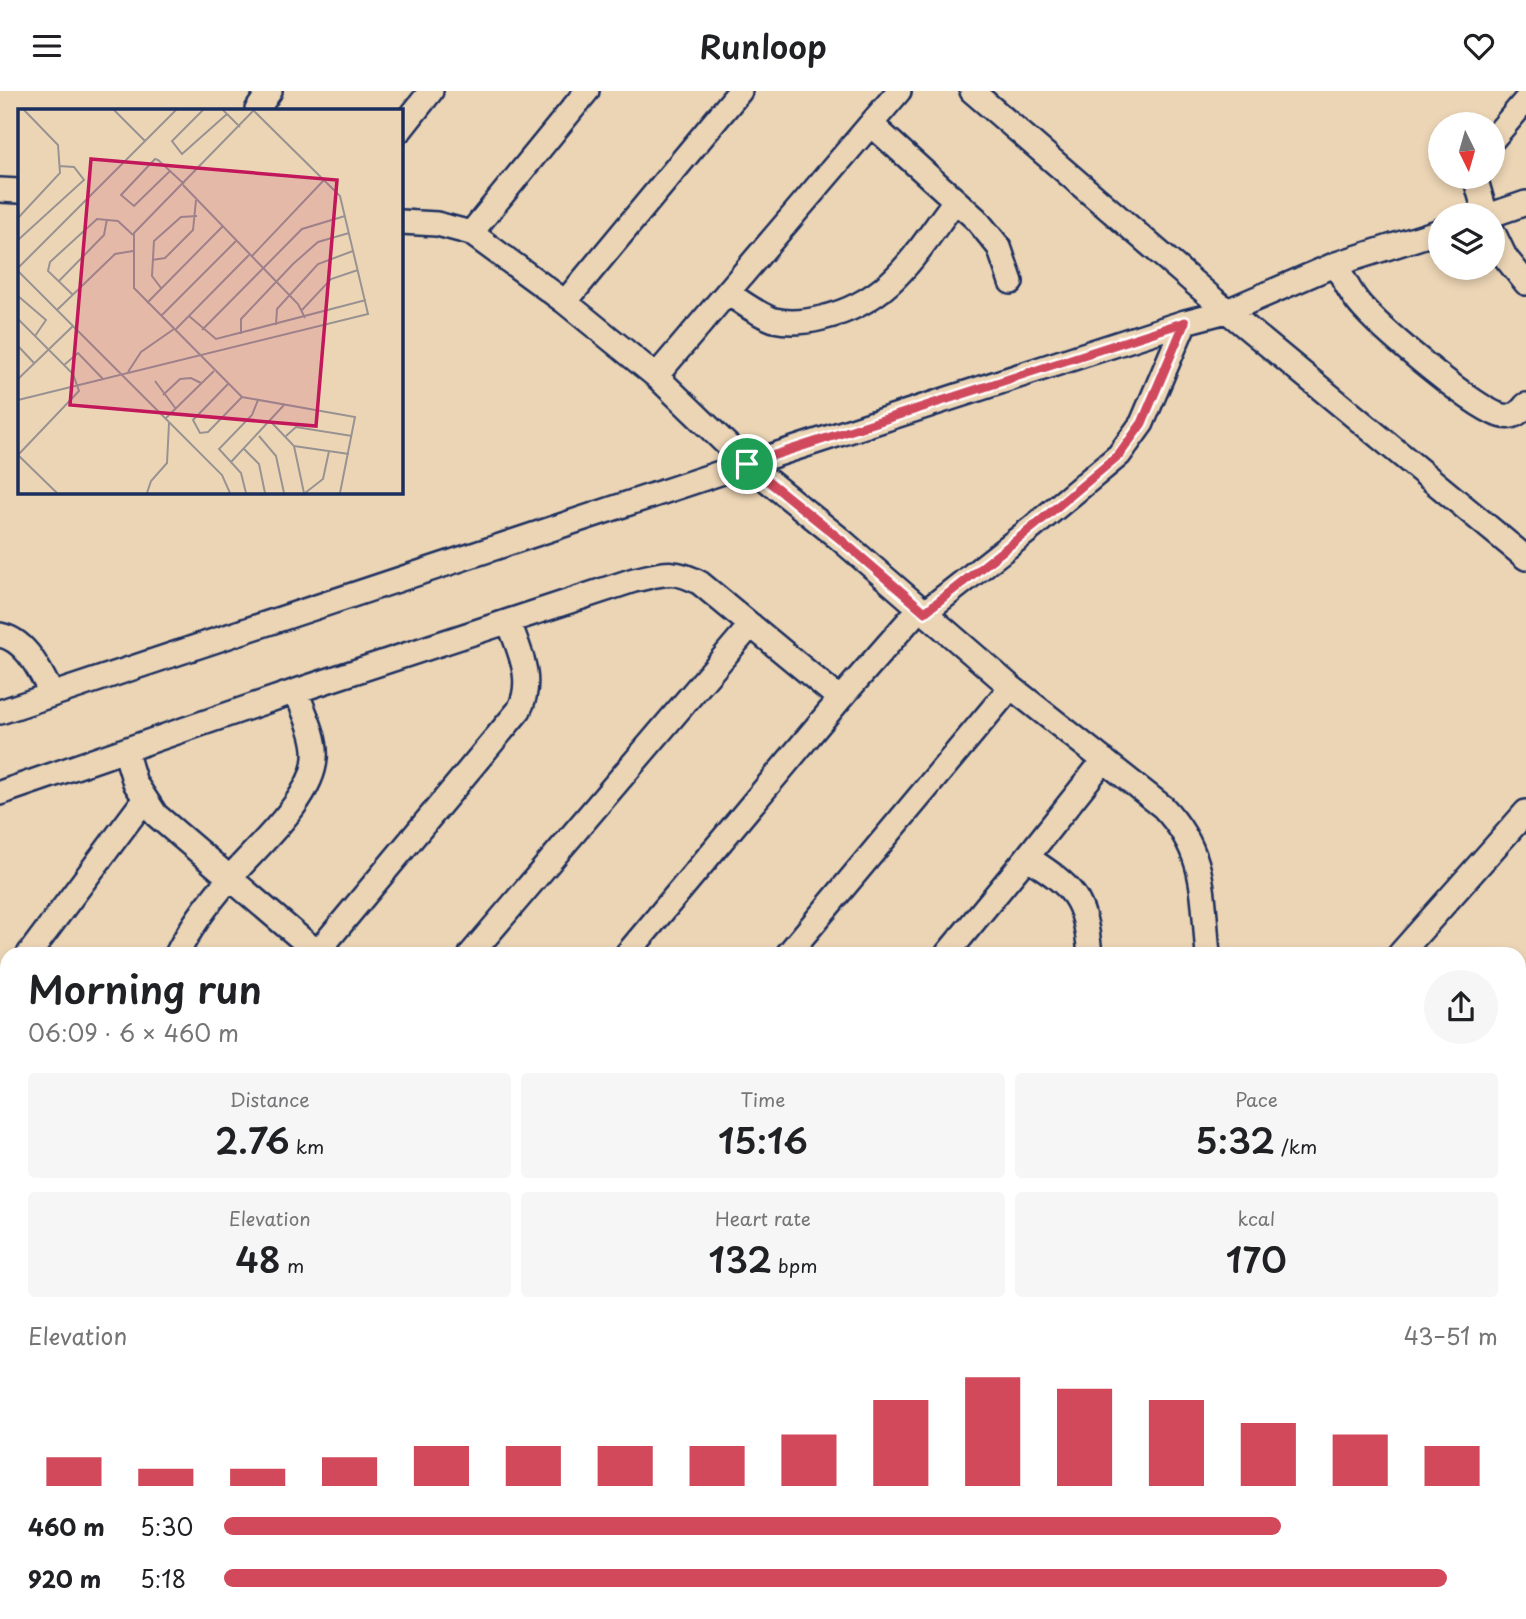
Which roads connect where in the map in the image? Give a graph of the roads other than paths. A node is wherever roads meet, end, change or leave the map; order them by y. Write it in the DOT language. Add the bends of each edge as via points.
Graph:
graph roads {
  1 [pos="270,91"];
  2 [pos="431,91"];
  3 [pos="587,91"];
  4 [pos="740,91"];
  5 [pos="899,91"];
  6 [pos="972,91"];
  7 [pos="1526,100"];
  8 [pos="258,109"];
  9 [pos="871,124"];
  10 [pos="1505,125"];
  11 [pos="402,128"];
  12 [pos="0,190"];
  13 [pos="18,191"];
  14 [pos="955,201"];
  15 [pos="1526,204"];
  16 [pos="1505,211"];
  17 [pos="402,222"];
  18 [pos="471,233"];
  19 [pos="1428,236"];
  20 [pos="1505,257"];
  21 [pos="1336,264"];
  22 [pos="1011,282"];
  23 [pos="1526,283"];
  24 [pos="728,293"];
  25 [pos="565,302"];
  26 [pos="1227,311"];
  27 [pos="1185,322"];
  28 [pos="656,376"];
  29 [pos="1526,405"];
  30 [pos="747,464"];
  31 [pos="1526,558"];
  32 [pos="922,610"];
  33 [pos="509,622"];
  34 [pos="751,625"];
  35 [pos="0,635"];
  36 [pos="1011,687"];
  37 [pos="296,691"];
  38 [pos="52,694"];
  39 [pos="840,699"];
  40 [pos="0,712"];
  41 [pos="125,750"];
  42 [pos="1104,760"];
  43 [pos="0,793"];
  44 [pos="145,799"];
  45 [pos="1526,812"];
  46 [pos="1027,857"];
  47 [pos="231,877"];
  48 [pos="34,947"];
  49 [pos="181,947"];
  50 [pos="310,947"];
  51 [pos="322,947"];
  52 [pos="477,947"];
  53 [pos="633,947"];
  54 [pos="794,947"];
  55 [pos="953,947"];
  56 [pos="1089,947"];
  57 [pos="1207,947"];
  58 [pos="1406,947"];
  1 -- 8 [label="street"];
  2 -- 11 [label="street"];
  3 -- 18 [label="street"];
  4 -- 25 [label="street"];
  5 -- 9 [label="street"];
  6 -- 26 [label="street"];
  7 -- 10 [label="street"];
  9 -- 14 [label="street"];
  9 -- 24 [label="street"];
  12 -- 13 [label="street"];
  14 -- 22 [label="street" via="999,247"];
  14 -- 24 [label="street" via="895,280 861,306 793,323 763,314"];
  15 -- 16 [label="street"];
  17 -- 18 [label="street" via="456,227"];
  18 -- 25 [label="street"];
  19 -- 21 [label="street"];
  20 -- 23 [label="street"];
  21 -- 26 [label="street"];
  21 -- 29 [label="street" via="1364,310 1478,404 1504,417 1514,416"];
  24 -- 28 [label="street"];
  25 -- 28 [label="street"];
  26 -- 27 [label="street"];
  26 -- 31 [label="street"];
  27 -- 30 [label="street"];
  27 -- 32 [label="street" via="1142,423 1119,455"];
  28 -- 30 [label="street"];
  30 -- 32 [label="street"];
  30 -- 38 [label="street"];
  32 -- 36 [label="street"];
  32 -- 39 [label="street"];
  33 -- 34 [label="street" via="671,572 700,583"];
  33 -- 37 [label="street"];
  33 -- 51 [label="street" via="527,681 519,710"];
  34 -- 39 [label="street"];
  34 -- 52 [label="street"];
  35 -- 38 [label="street" via="13,639 32,658"];
  36 -- 42 [label="street"];
  36 -- 54 [label="street"];
  37 -- 41 [label="street"];
  37 -- 47 [label="street" via="312,736 314,772 289,810"];
  38 -- 40 [label="street"];
  39 -- 53 [label="street"];
  41 -- 43 [label="street"];
  41 -- 44 [label="street"];
  42 -- 46 [label="street"];
  42 -- 57 [label="street" via="1163,807 1193,847"];
  44 -- 47 [label="street" via="176,833"];
  44 -- 48 [label="street"];
  45 -- 58 [label="street"];
  46 -- 55 [label="street"];
  46 -- 56 [label="street" via="1078,899"];
  47 -- 49 [label="street"];
  47 -- 50 [label="street"];
}
